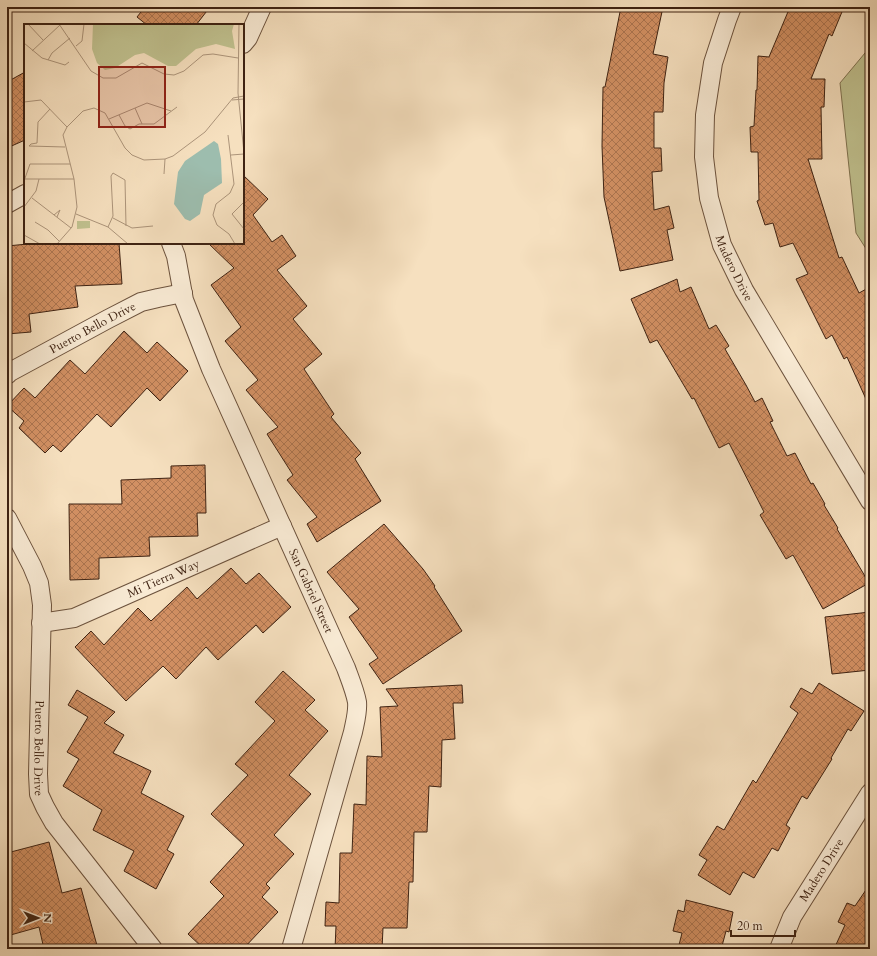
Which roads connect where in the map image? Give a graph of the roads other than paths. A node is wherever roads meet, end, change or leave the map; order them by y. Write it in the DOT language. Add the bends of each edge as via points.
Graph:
graph roads {
  1 [pos="262,7"];
  2 [pos="732,7"];
  3 [pos="244,43"];
  4 [pos="24,195"];
  5 [pos="7,204"];
  6 [pos="171,244"];
  7 [pos="183,293"];
  8 [pos="7,375"];
  9 [pos="870,501"];
  10 [pos="7,518"];
  11 [pos="282,526"];
  12 [pos="41,622"];
  13 [pos="870,793"];
  14 [pos="153,949"];
  15 [pos="291,949"];
  16 [pos="779,949"];
  1 -- 3 [label="street"];
  2 -- 9 [label="street, Madero Drive" via="713,63 705,115 704,157 709,198 722,245 744,290"];
  4 -- 5 [label="street"];
  6 -- 7 [label="street, San Gabriel Street"];
  7 -- 8 [label="street, Puerto Bello Drive" via="141,302"];
  7 -- 11 [label="street, San Gabriel Street" via="190,318 211,369"];
  10 -- 12 [label="street, Puerto Bello Drive" via="39,583"];
  11 -- 12 [label="street, Mi Tierra Way" via="74,618"];
  11 -- 15 [label="street, San Gabriel Street" via="346,668 356,702 353,732"];
  12 -- 14 [label="street, Puerto Bello Drive" via="39,794 54,823"];
  13 -- 16 [label="street, Madero Drive" via="792,916"];
}
